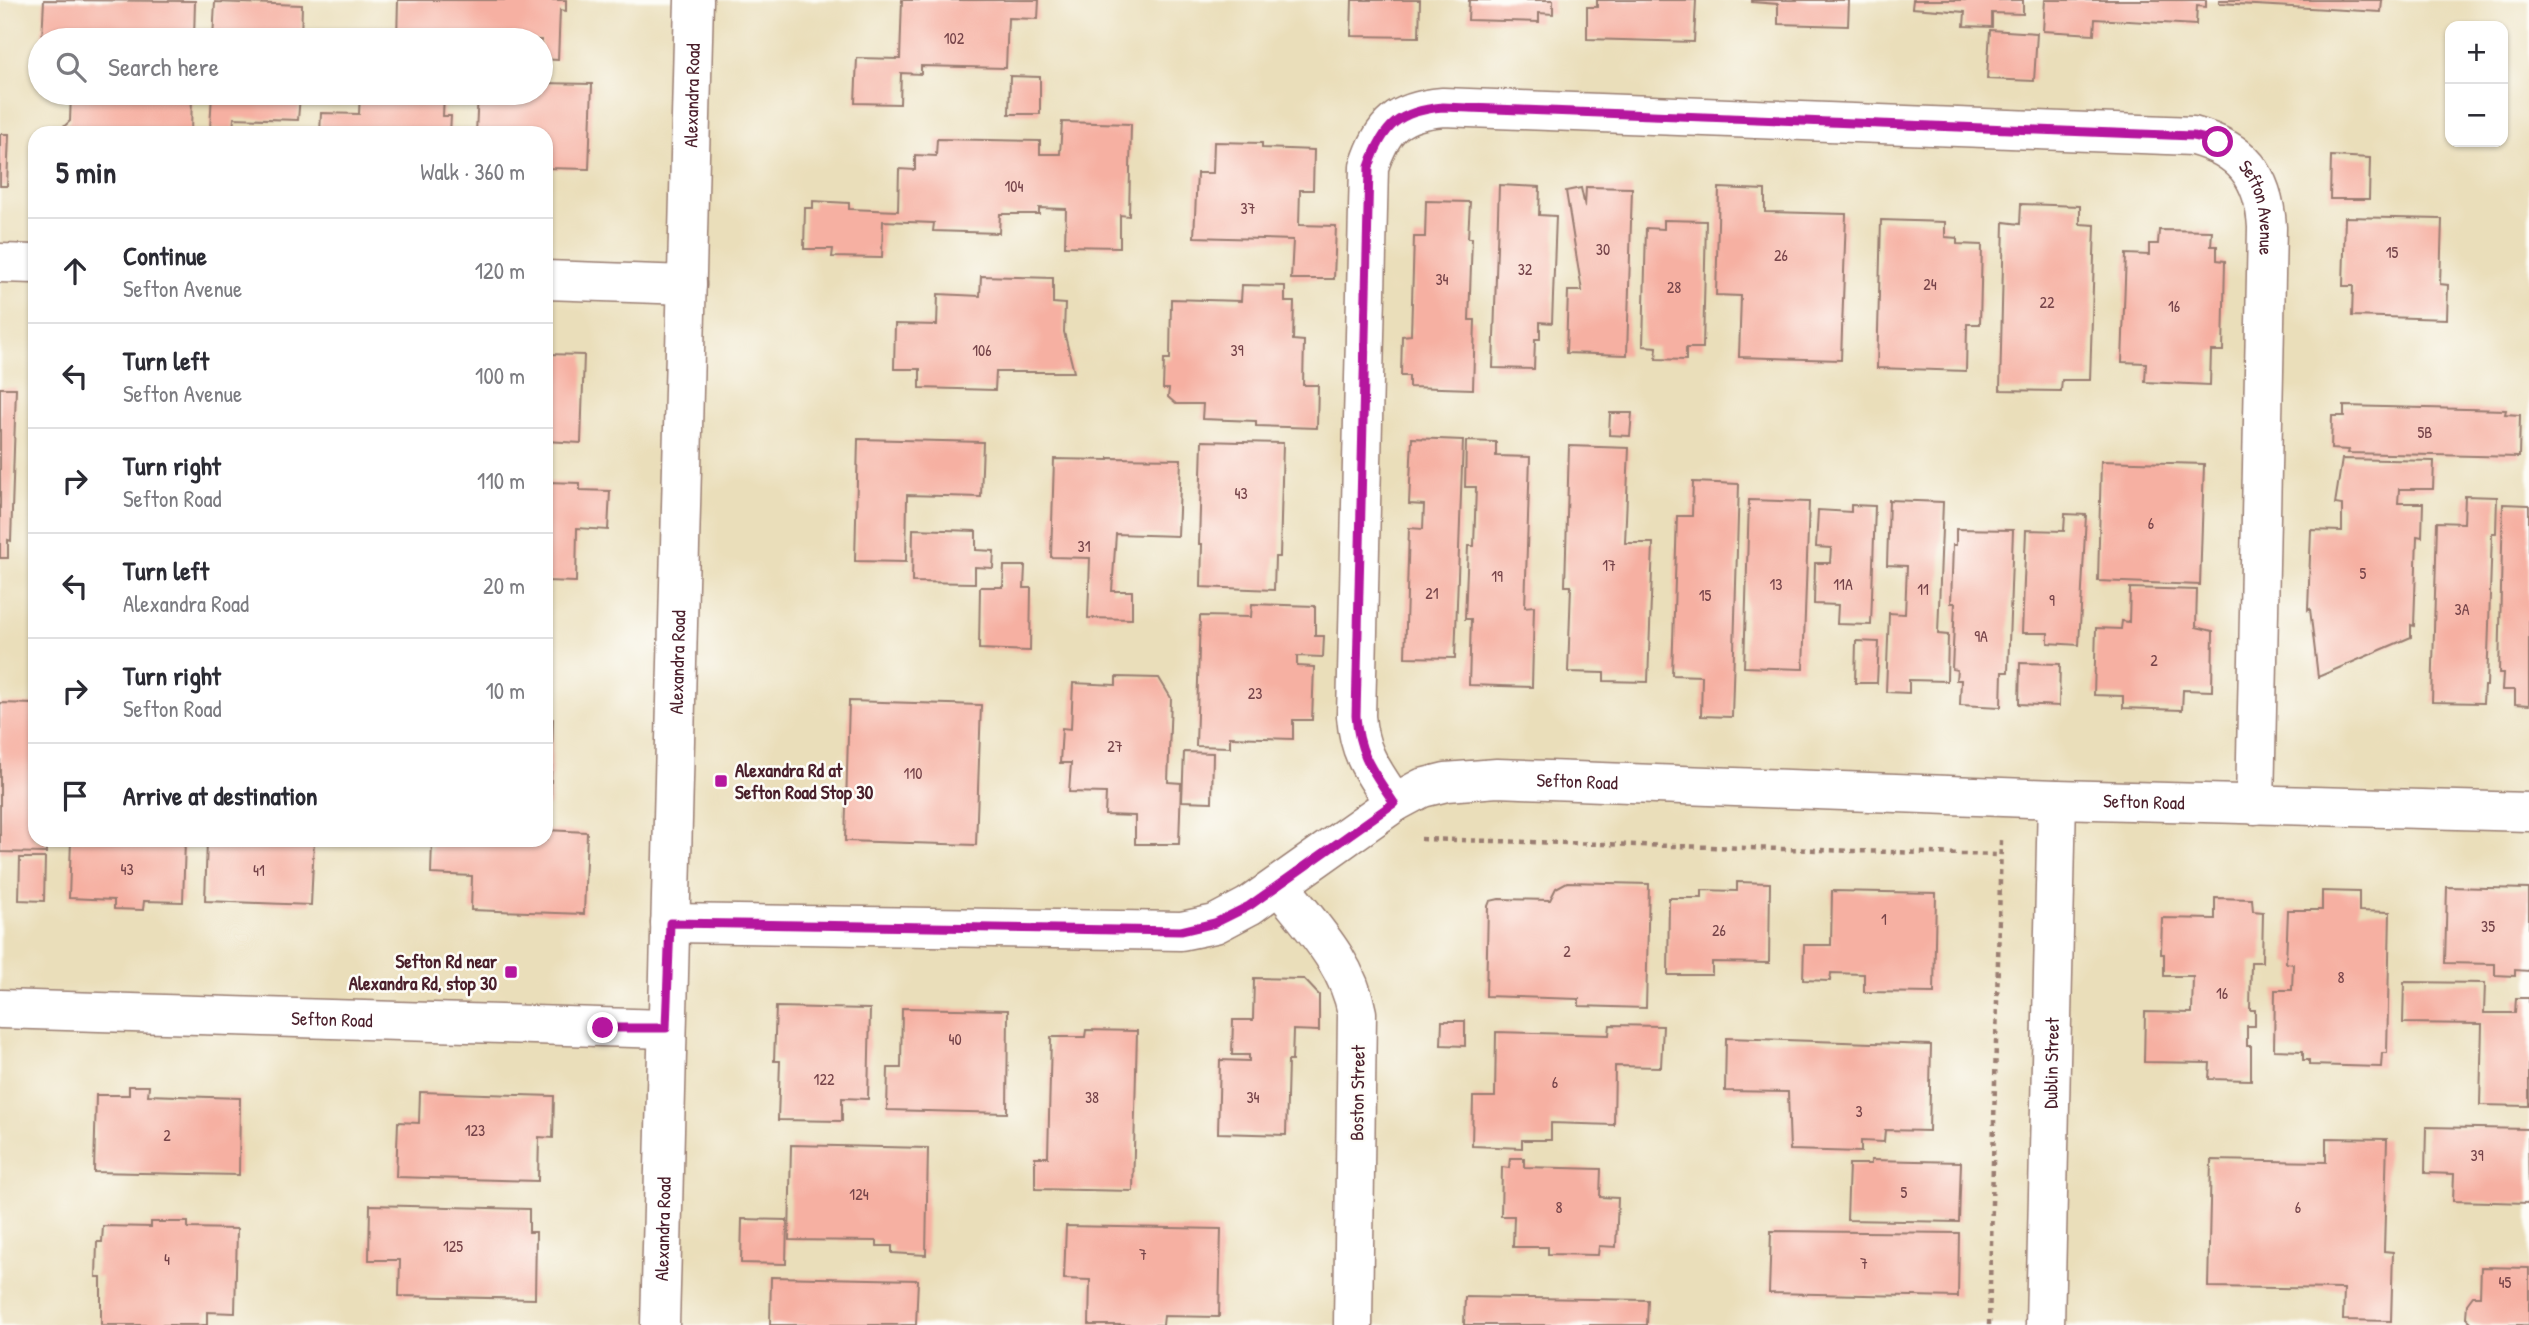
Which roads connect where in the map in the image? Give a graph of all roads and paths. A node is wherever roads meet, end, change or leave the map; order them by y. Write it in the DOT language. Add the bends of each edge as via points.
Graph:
graph roads {
  1 [pos="694,0"];
  2 [pos="0,263"];
  3 [pos="28,264"];
  4 [pos="553,280"];
  5 [pos="687,285"];
  6 [pos="2057,799"];
  7 [pos="1394,803"];
  8 [pos="2255,805"];
  9 [pos="2529,812"];
  10 [pos="1413,839"];
  11 [pos="2001,839"];
  12 [pos="2000,855"];
  13 [pos="1280,886"];
  14 [pos="670,923"];
  15 [pos="0,1009"];
  16 [pos="666,1028"];
  17 [pos="660,1325"];
  18 [pos="1353,1325"];
  19 [pos="1989,1325"];
  20 [pos="2045,1325"];
  1 -- 5 [label="street, Alexandra Road"];
  2 -- 3 [label="street"];
  4 -- 5 [label="street"];
  5 -- 14 [label="street, Alexandra Road"];
  6 -- 7 [label="street, Sefton Road" via="1497,778 1446,782"];
  6 -- 8 [label="street, Sefton Road"];
  6 -- 20 [label="street, Dublin Street"];
  7 -- 8 [label="street, Sefton Avenue" via="1360,746 1356,716 1369,167 1377,144 1393,122 1419,109 1443,107 2193,136 2218,142 2241,160 2256,180 2267,227"];
  7 -- 13 [label="street, Sefton Road"];
  8 -- 9 [label="street, Sefton Road"];
  10 -- 12 [label="path"];
  11 -- 12 [label="path"];
  12 -- 19 [label="path"];
  13 -- 14 [label="street, Sefton Road" via="1215,923 1181,931"];
  13 -- 18 [label="street, Boston Street" via="1328,946 1354,993"];
  14 -- 16 [label="street, Alexandra Road"];
  15 -- 16 [label="street, Sefton Road"];
  16 -- 17 [label="street, Alexandra Road"];
}
